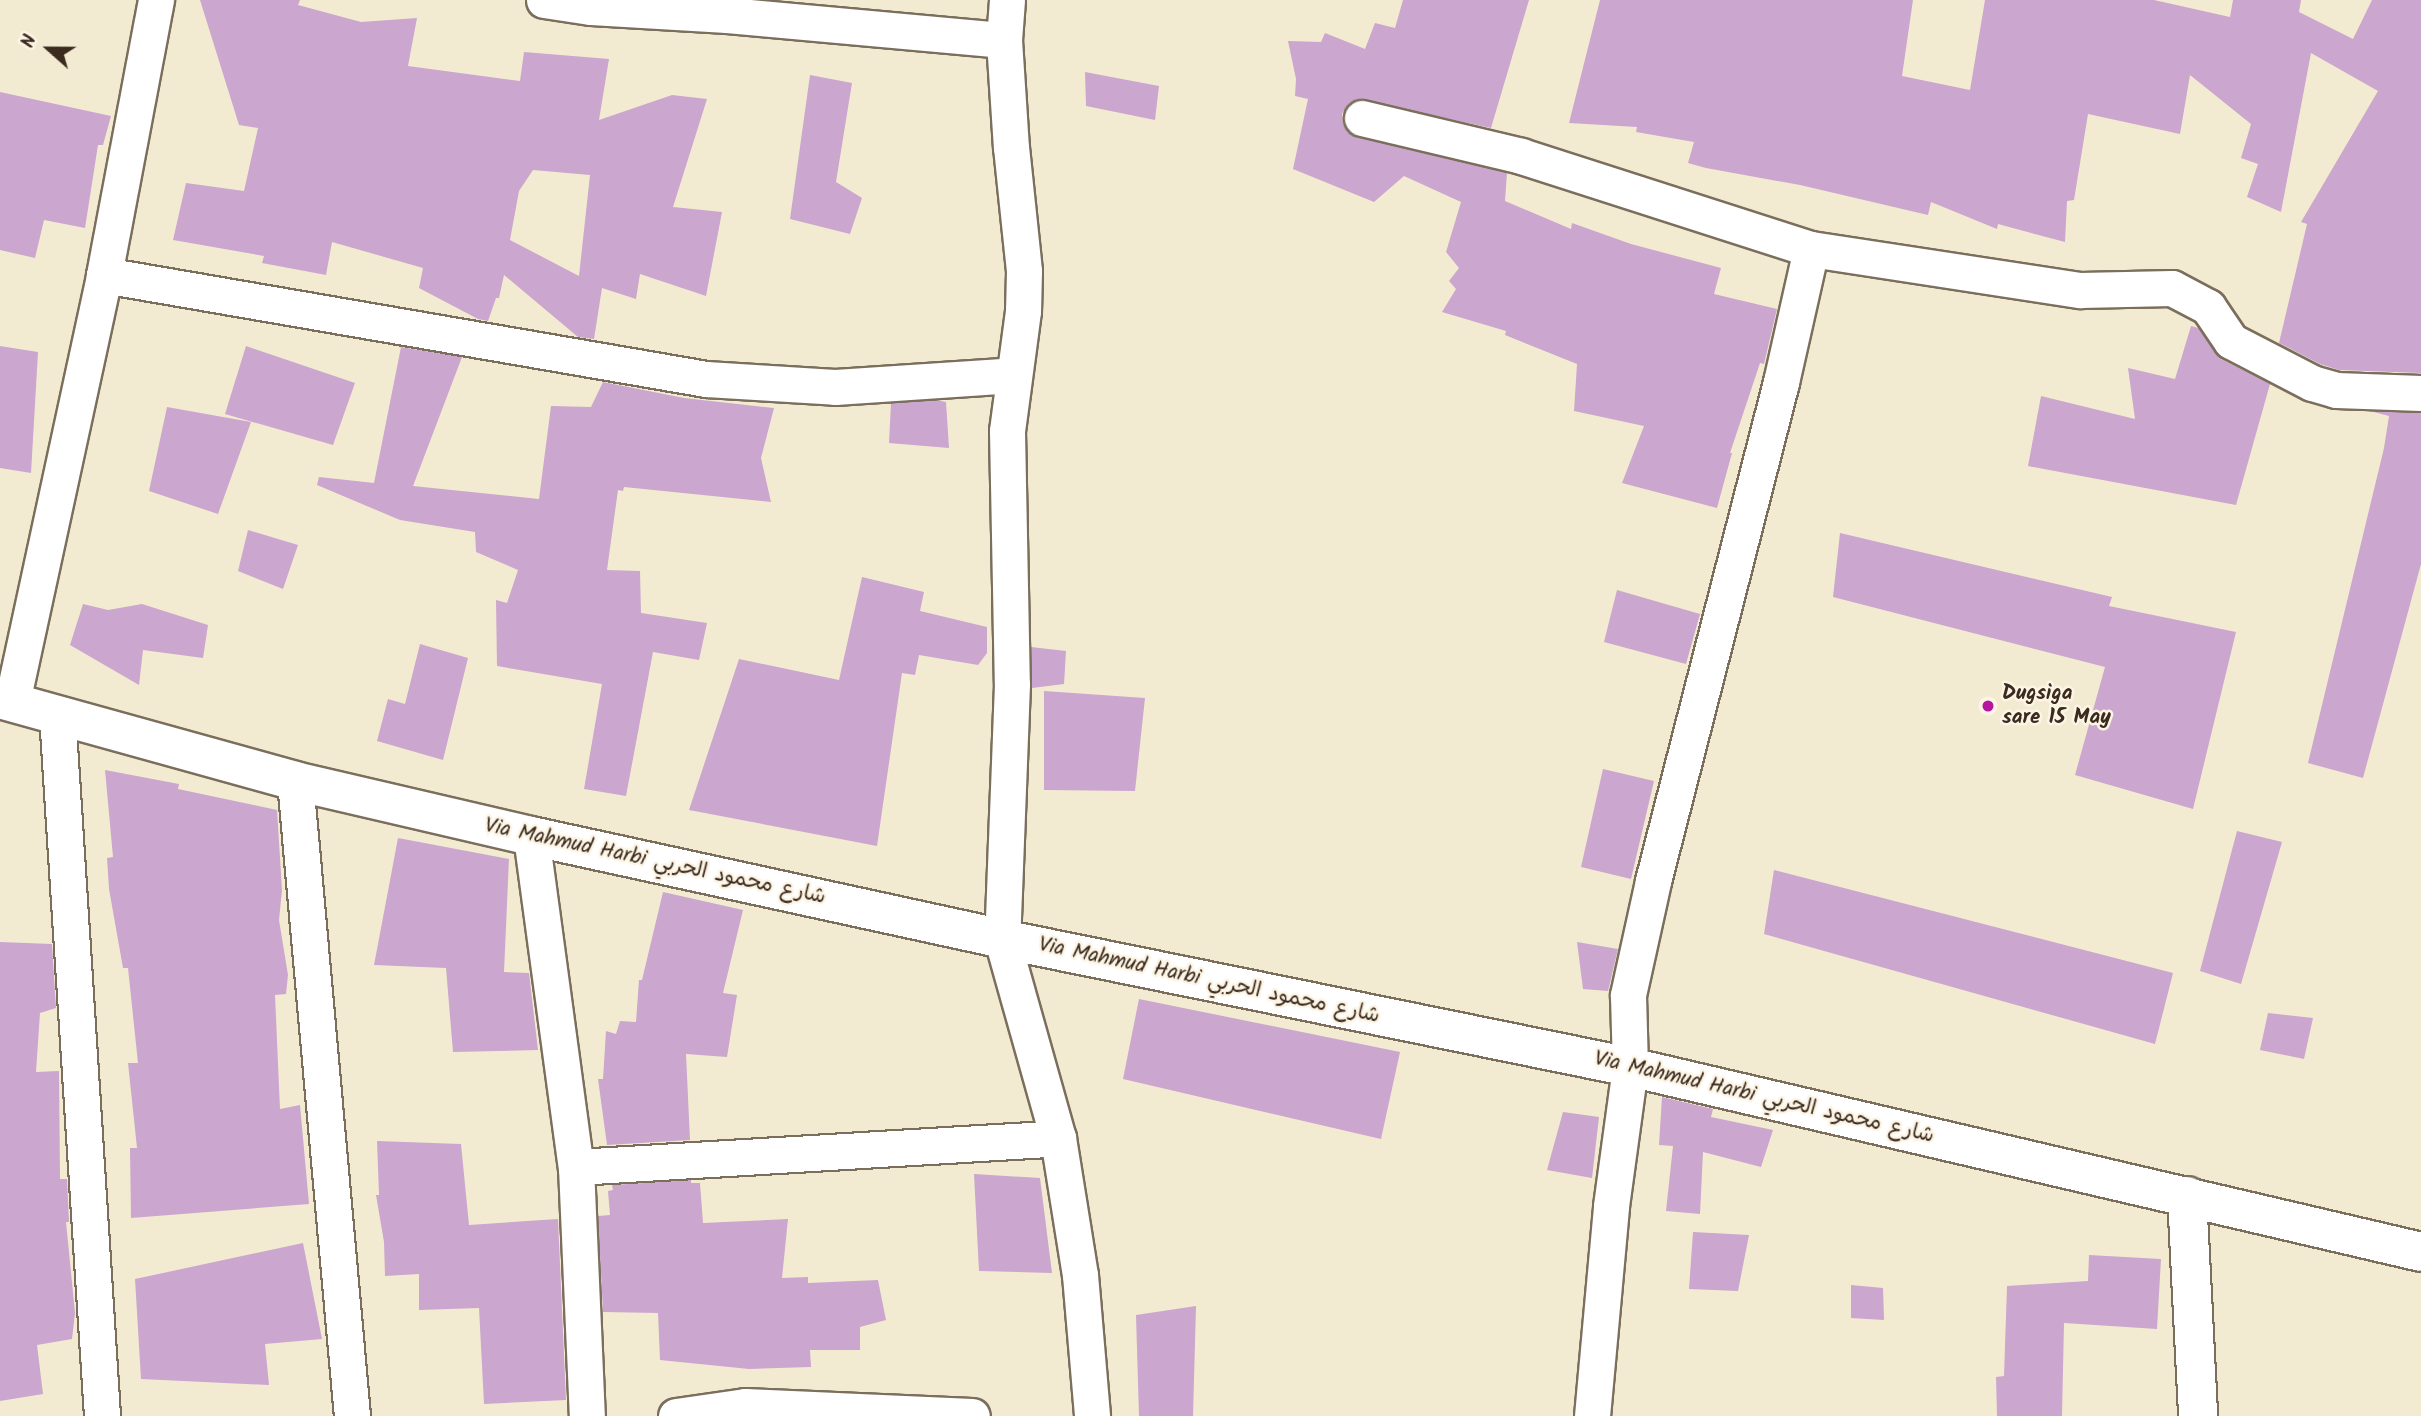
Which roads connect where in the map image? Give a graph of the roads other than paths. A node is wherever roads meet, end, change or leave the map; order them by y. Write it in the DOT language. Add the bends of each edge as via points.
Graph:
graph roads {
  1 [pos="156,0"];
  2 [pos="544,0"];
  3 [pos="1007,0"];
  4 [pos="729,7"];
  5 [pos="1004,40"];
  6 [pos="1362,118"];
  7 [pos="1811,249"];
  8 [pos="104,275"];
  9 [pos="1014,375"];
  10 [pos="2421,393"];
  11 [pos="6,701"];
  12 [pos="57,714"];
  13 [pos="295,780"];
  14 [pos="531,836"];
  15 [pos="1002,939"];
  16 [pos="1630,1067"];
  17 [pos="1058,1138"];
  18 [pos="576,1167"];
  19 [pos="2187,1195"];
  20 [pos="2421,1252"];
  21 [pos="102,1416"];
  22 [pos="352,1416"];
  23 [pos="587,1416"];
  24 [pos="676,1416"];
  25 [pos="972,1416"];
  26 [pos="1092,1416"];
  27 [pos="1592,1416"];
  28 [pos="2198,1416"];
  1 -- 8 [label="street"];
  2 -- 4 [label="street" via="591,7"];
  3 -- 5 [label="street"];
  4 -- 5 [label="street"];
  5 -- 9 [label="street" via="1024,271"];
  6 -- 7 [label="street" via="1521,156"];
  7 -- 10 [label="street" via="2080,290 2172,288 2208,307 2231,341 2312,383 2336,390"];
  7 -- 16 [label="street" via="1645,916 1628,995"];
  8 -- 9 [label="street" via="706,379 835,387"];
  8 -- 11 [label="street"];
  9 -- 15 [label="street" via="1007,431 1012,684"];
  11 -- 12 [label="street, Via Mahmud Harbi شارع محمود الحربي"];
  12 -- 13 [label="street, Via Mahmud Harbi شارع محمود الحربي"];
  12 -- 21 [label="street"];
  13 -- 14 [label="street, Via Mahmud Harbi شارع محمود الحربي"];
  13 -- 22 [label="street"];
  14 -- 15 [label="street, Via Mahmud Harbi شارع محمود الحربي"];
  14 -- 18 [label="street"];
  15 -- 16 [label="street, Via Mahmud Harbi شارع محمود الحربي"];
  15 -- 17 [label="street"];
  16 -- 19 [label="street, Via Mahmud Harbi شارع محمود الحربي"];
  16 -- 27 [label="street" via="1611,1206"];
  17 -- 18 [label="street"];
  17 -- 26 [label="street" via="1080,1275"];
  18 -- 23 [label="street"];
  19 -- 20 [label="street, Via Mahmud Harbi شارع محمود الحربي"];
  19 -- 28 [label="street"];
  24 -- 25 [label="street" via="745,1406"];
}
